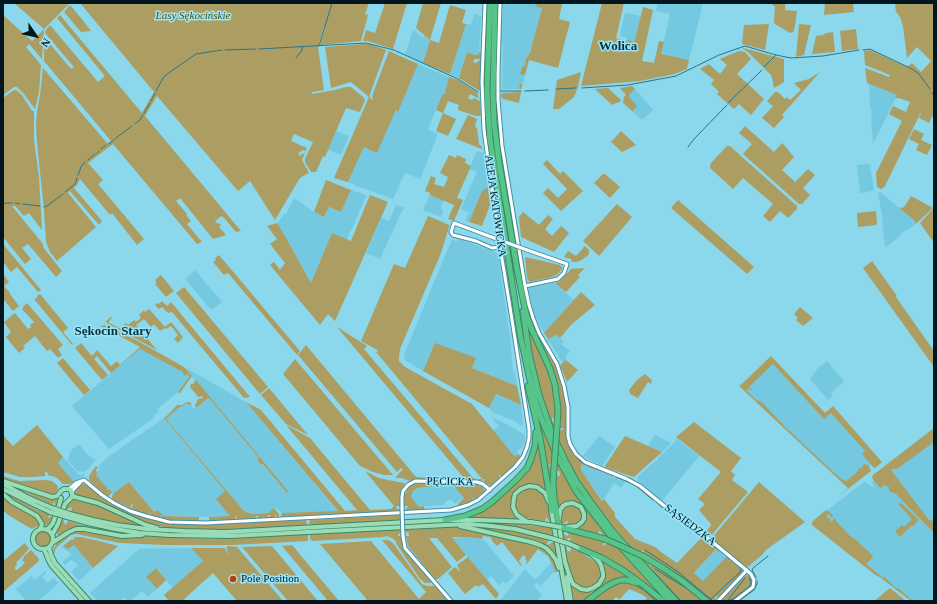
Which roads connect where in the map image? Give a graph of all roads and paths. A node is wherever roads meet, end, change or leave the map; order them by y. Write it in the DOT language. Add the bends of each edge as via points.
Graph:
graph roads {
  1 [pos="485,3"];
  2 [pos="490,3"];
  3 [pos="495,3"];
  4 [pos="500,3"];
  5 [pos="500,248"];
  6 [pos="517,269"];
  7 [pos="524,286"];
  8 [pos="520,334"];
  9 [pos="533,409"];
  10 [pos="84,480"];
  11 [pos="3,481"];
  12 [pos="632,481"];
  13 [pos="3,484"];
  14 [pos="3,489"];
  15 [pos="69,489"];
  16 [pos="490,490"];
  17 [pos="60,493"];
  18 [pos="3,494"];
  19 [pos="72,494"];
  20 [pos="61,498"];
  21 [pos="68,501"];
  22 [pos="51,510"];
  23 [pos="552,511"];
  24 [pos="68,516"];
  25 [pos="531,522"];
  26 [pos="446,523"];
  27 [pos="559,527"];
  28 [pos="568,528"];
  29 [pos="40,530"];
  30 [pos="46,530"];
  31 [pos="169,530"];
  32 [pos="152,534"];
  33 [pos="52,535"];
  34 [pos="51,545"];
  35 [pos="43,549"];
  36 [pos="581,549"];
  37 [pos="565,562"];
  38 [pos="746,570"];
  39 [pos="564,582"];
  40 [pos="651,591"];
  41 [pos="719,600"];
  42 [pos="83,601"];
  43 [pos="89,601"];
  44 [pos="451,601"];
  45 [pos="567,601"];
  46 [pos="572,601"];
  47 [pos="587,601"];
  48 [pos="663,601"];
  49 [pos="670,601"];
  50 [pos="676,601"];
  51 [pos="707,601"];
  52 [pos="735,601"];
  1 -- 5 [label="street, ALEJA KATOWICKA" via="483,117"];
  2 -- 8 [label="highway" via="487,80 489,130"];
  3 -- 6 [label="highway" via="494,122"];
  4 -- 7 [label="street, ALEJA KATOWICKA" via="498,100"];
  5 -- 7 [label="street, bridge" via="492,248 453,235 451,232 454,223 567,264 564,273 558,279"];
  5 -- 16 [label="street, ALEJA KATOWICKA" via="529,434 525,452 515,467"];
  6 -- 27 [label="highway, bridge" via="528,320 548,362 558,403 553,478"];
  6 -- 50 [label="highway" via="534,377 560,450 576,481 613,532"];
  7 -- 12 [label="street, ALEJA KATOWICKA" via="539,333 557,364 564,386 569,438 573,450 585,462"];
  8 -- 9 [label="highway"];
  8 -- 49 [label="highway" via="541,418 569,479 610,535"];
  9 -- 23 [label="highway"];
  9 -- 26 [label="highway" via="536,441 534,452 524,472 486,506"];
  10 -- 15 [label="street"];
  10 -- 16 [label="street, ALEJA KATOWICKA" via="121,507 155,519 184,523 451,510 473,503"];
  10 -- 19 [label="street" via="74,488"];
  11 -- 17 [label="main road" via="50,497"];
  12 -- 38 [label="street, SĄSIEDZKA"];
  13 -- 22 [label="main road"];
  14 -- 22 [label="main road" via="29,503"];
  15 -- 17 [label="main road" via="64,488"];
  15 -- 19 [label="main road"];
  16 -- 44 [label="street, PĘCICKA, bridge" via="477,482 419,481 408,485 402,494 403,536 406,548"];
  17 -- 20 [label="main road"];
  18 -- 29 [label="main road" via="37,516 42,524"];
  19 -- 21 [label="main road"];
  19 -- 31 [label="main road" via="146,525"];
  20 -- 21 [label="main road"];
  20 -- 30 [label="main road" via="53,523"];
  21 -- 33 [label="main road"];
  22 -- 24 [label="main road, bridge"];
  23 -- 25 [label="main road" via="540,489 533,486 521,488 514,498 515,511 520,517"];
  23 -- 39 [label="main road"];
  24 -- 31 [label="main road" via="117,525"];
  24 -- 32 [label="main road" via="106,528"];
  25 -- 26 [label="main road" via="492,520"];
  25 -- 27 [label="main road, bridge"];
  26 -- 31 [label="main road" via="225,532"];
  26 -- 32 [label="main road" via="230,536"];
  26 -- 36 [label="main road, bridge" via="532,532"];
  26 -- 39 [label="main road" via="540,545 556,560"];
  27 -- 28 [label="highway"];
  27 -- 28 [label="main road" via="561,508 568,503 575,503 583,509 584,519 577,526"];
  27 -- 37 [label="main road"];
  28 -- 51 [label="highway, bridge" via="643,556 681,580"];
  29 -- 30 [label="main road"];
  29 -- 35 [label="main road" via="35,534 34,540 36,546"];
  30 -- 33 [label="main road"];
  32 -- 34 [label="main road" via="122,536 76,529"];
  33 -- 34 [label="main road"];
  34 -- 35 [label="main road"];
  34 -- 43 [label="main road" via="51,555 55,563"];
  35 -- 42 [label="main road" via="52,566"];
  36 -- 37 [label="main road" via="601,565 603,577 599,584 587,590 576,586"];
  36 -- 40 [label="highway" via="615,566"];
  37 -- 46 [label="main road"];
  38 -- 41 [label="street"];
  38 -- 52 [label="street" via="754,580 753,587"];
  39 -- 45 [label="main road"];
  40 -- 47 [label="highway" via="635,582 621,580 607,586"];
  40 -- 48 [label="highway"];
}
